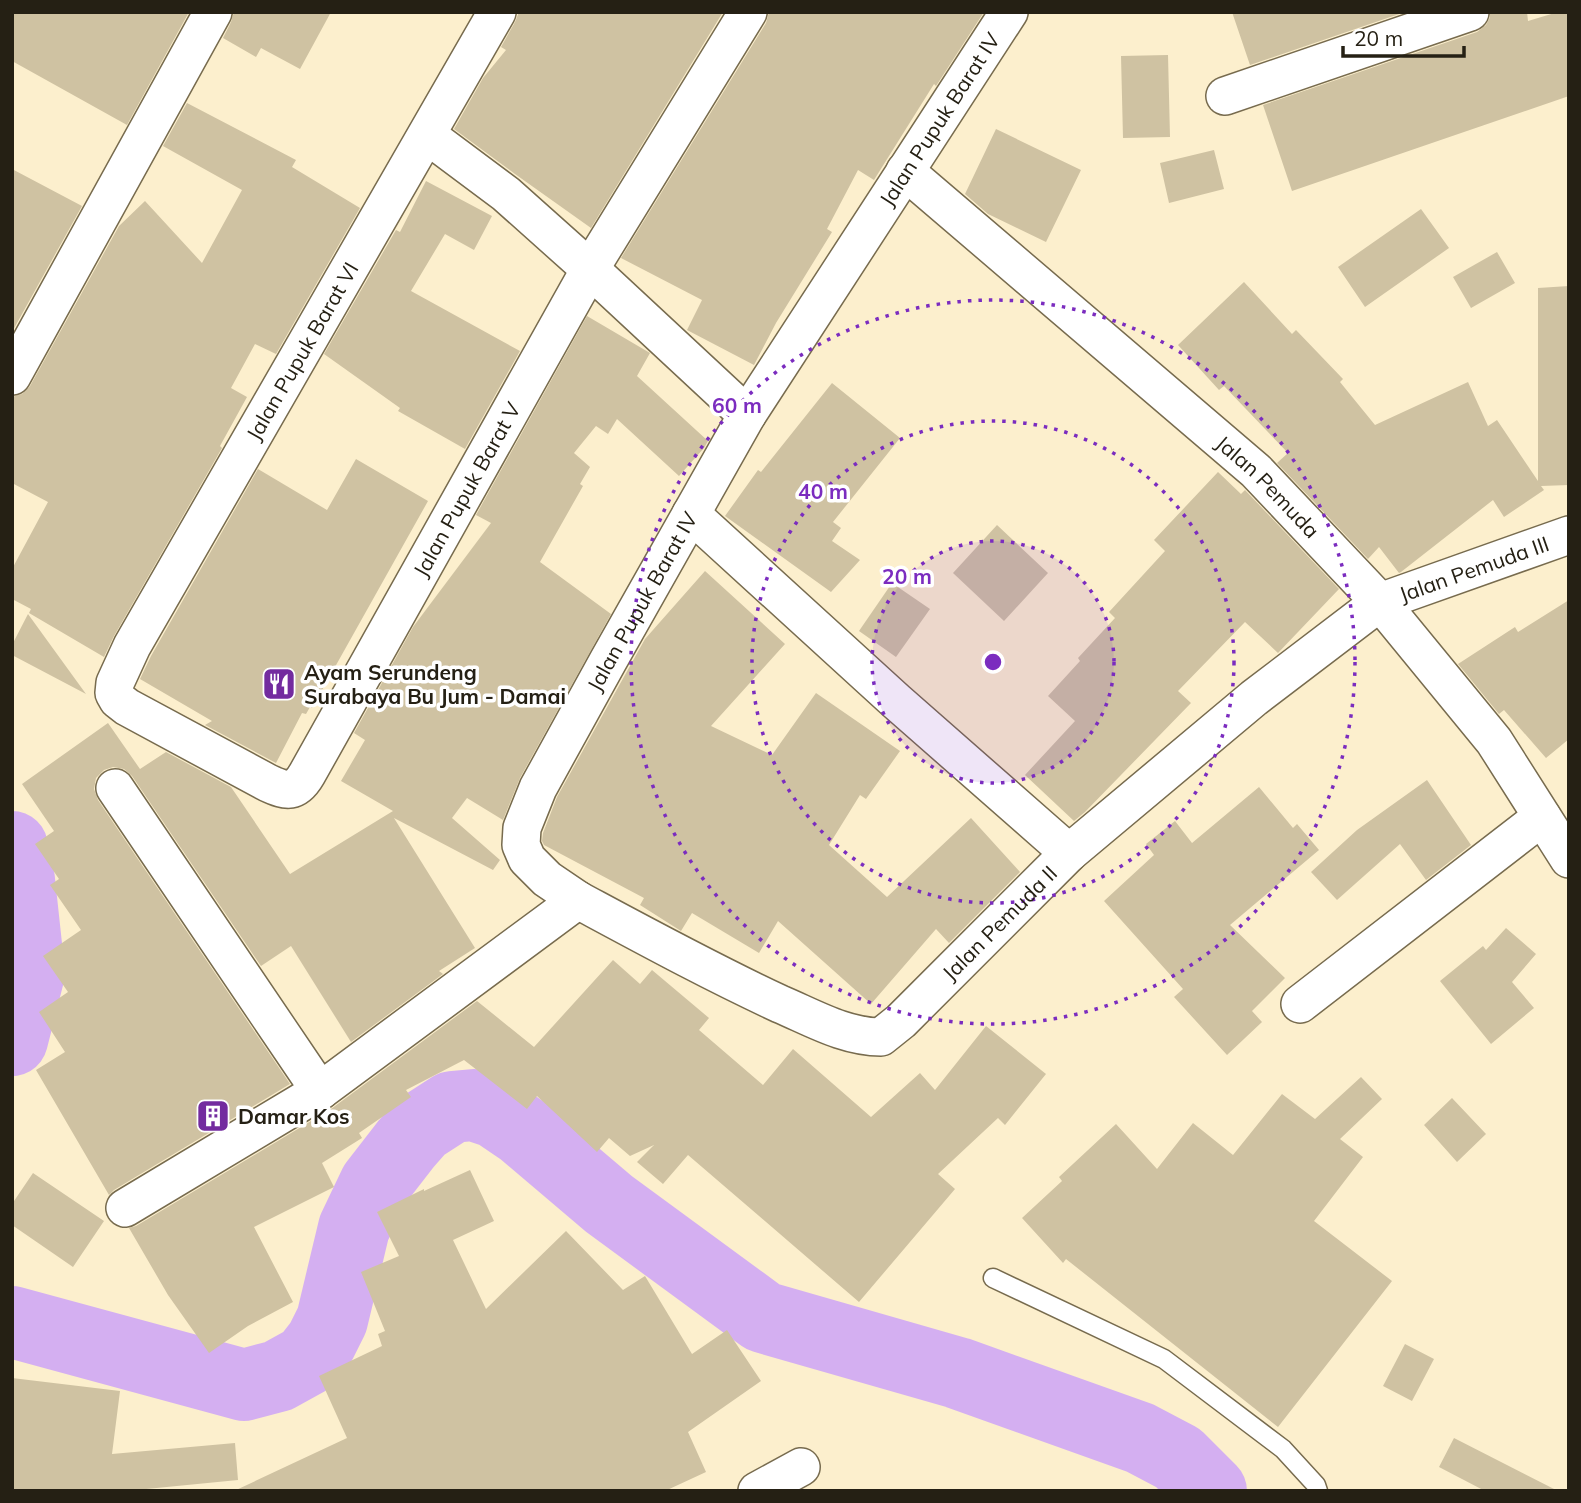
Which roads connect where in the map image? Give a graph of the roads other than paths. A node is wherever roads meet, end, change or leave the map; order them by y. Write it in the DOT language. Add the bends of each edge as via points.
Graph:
graph roads {
  1 [pos="212,12"];
  2 [pos="497,12"];
  3 [pos="748,12"];
  4 [pos="1009,12"];
  5 [pos="1470,12"];
  6 [pos="1226,96"];
  7 [pos="427,135"];
  8 [pos="905,171"];
  9 [pos="590,269"];
  10 [pos="12,376"];
  11 [pos="747,415"];
  12 [pos="691,514"];
  13 [pos="1569,535"];
  14 [pos="1380,602"];
  15 [pos="114,693"];
  16 [pos="115,788"];
  17 [pos="1542,817"];
  18 [pos="1069,853"];
  19 [pos="1569,859"];
  20 [pos="578,900"];
  21 [pos="1300,1004"];
  22 [pos="320,1091"];
  23 [pos="125,1208"];
  24 [pos="993,1279"];
  25 [pos="801,1468"];
  26 [pos="757,1491"];
  27 [pos="1318,1491"];
  1 -- 10 [label="street"];
  2 -- 7 [label="street, Jalan Pupuk Barat VI"];
  3 -- 9 [label="street, Jalan Pupuk Barat V"];
  4 -- 8 [label="street, Jalan Pupuk Barat IV"];
  5 -- 6 [label="street"];
  7 -- 9 [label="street" via="506,194"];
  7 -- 15 [label="street, Jalan Pupuk Barat VI" via="132,646"];
  8 -- 11 [label="street, Jalan Pupuk Barat IV"];
  8 -- 14 [label="street, Jalan Pemuda" via="1256,471"];
  9 -- 11 [label="street"];
  9 -- 15 [label="street, Jalan Pupuk Barat V" via="302,782 284,790 268,783 139,715"];
  11 -- 12 [label="street, Jalan Pupuk Barat IV"];
  12 -- 18 [label="street"];
  12 -- 20 [label="street, Jalan Pupuk Barat IV" via="538,788 522,828 521,845 527,859"];
  13 -- 14 [label="street, Jalan Pemuda III"];
  14 -- 17 [label="street, Jalan Pemuda" via="1494,741"];
  14 -- 18 [label="street, Jalan Pemuda II" via="1254,698"];
  16 -- 22 [label="street"];
  17 -- 19 [label="street, Jalan Pemuda"];
  17 -- 21 [label="street"];
  18 -- 20 [label="street, Jalan Pemuda II" via="881,1037 835,1029 730,981"];
  20 -- 22 [label="street"];
  22 -- 23 [label="street"];
  24 -- 27 [label="lane" via="1164,1359 1283,1449"];
  25 -- 26 [label="street"];
}
